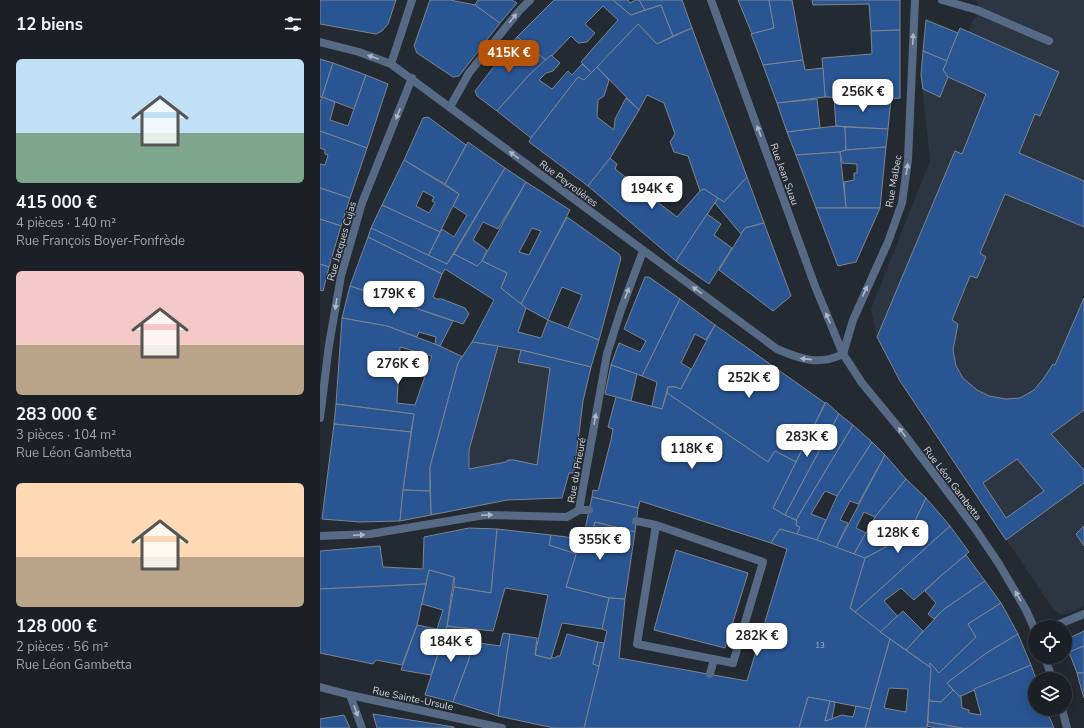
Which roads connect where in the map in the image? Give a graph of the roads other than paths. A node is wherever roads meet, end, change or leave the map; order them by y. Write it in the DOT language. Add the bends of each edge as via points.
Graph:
graph roads {
  1 [pos="412,0"];
  2 [pos="530,0"];
  3 [pos="711,0"];
  4 [pos="915,0"];
  5 [pos="942,0"];
  6 [pos="1049,41"];
  7 [pos="320,42"];
  8 [pos="391,64"];
  9 [pos="412,78"];
  10 [pos="450,107"];
  11 [pos="643,251"];
  12 [pos="843,354"];
  13 [pos="320,418"];
  14 [pos="578,510"];
  15 [pos="590,510"];
  16 [pos="636,521"];
  17 [pos="656,525"];
  18 [pos="320,536"];
  19 [pos="1084,614"];
  20 [pos="1030,620"];
  21 [pos="1069,620"];
  22 [pos="714,659"];
  23 [pos="710,674"];
  24 [pos="320,687"];
  25 [pos="350,695"];
  26 [pos="1064,716"];
  27 [pos="362,728"];
  28 [pos="502,728"];
  29 [pos="1068,728"];
  1 -- 8 [label="street"];
  10 -- 2 [label="street, one-way" via="469,73"];
  12 -- 3 [label="street, Rue Jean Suau, one-way" via="815,286"];
  12 -- 4 [label="street, Rue Malbec, one-way" via="853,320 888,242 902,203 908,160"];
  5 -- 6 [label="street" via="977,10"];
  8 -- 7 [label="street, Rue Peyrolières, one-way"];
  8 -- 9 [label="street, Rue Peyrolières"];
  9 -- 10 [label="street, Rue Peyrolières"];
  9 -- 13 [label="street, Rue Jacques Cujas, one-way" via="362,203 341,276"];
  11 -- 10 [label="street, Rue Peyrolières, one-way"];
  12 -- 11 [label="street, Rue Peyrolières, one-way" via="823,361 799,359 777,349"];
  14 -- 11 [label="street, Rue du Prieuré, one-way" via="607,354"];
  20 -- 12 [label="street, Rue Léon Gambetta, one-way" via="999,564 974,527"];
  14 -- 15 [label="street"];
  18 -- 14 [label="street, Rue du Prieuré, one-way" via="370,534 485,515 567,517"];
  16 -- 17 [label="street"];
  17 -- 22 [label="street" via="637,644"];
  17 -- 22 [label="street" via="763,562 733,663"];
  19 -- 21 [label="street"];
  22 -- 23 [label="street"];
  24 -- 25 [label="street, Rue Sainte-Ursule"];
  25 -- 27 [label="street, one-way"];
  25 -- 28 [label="street, Rue Sainte-Ursule"];
  26 -- 29 [label="street"];
}
